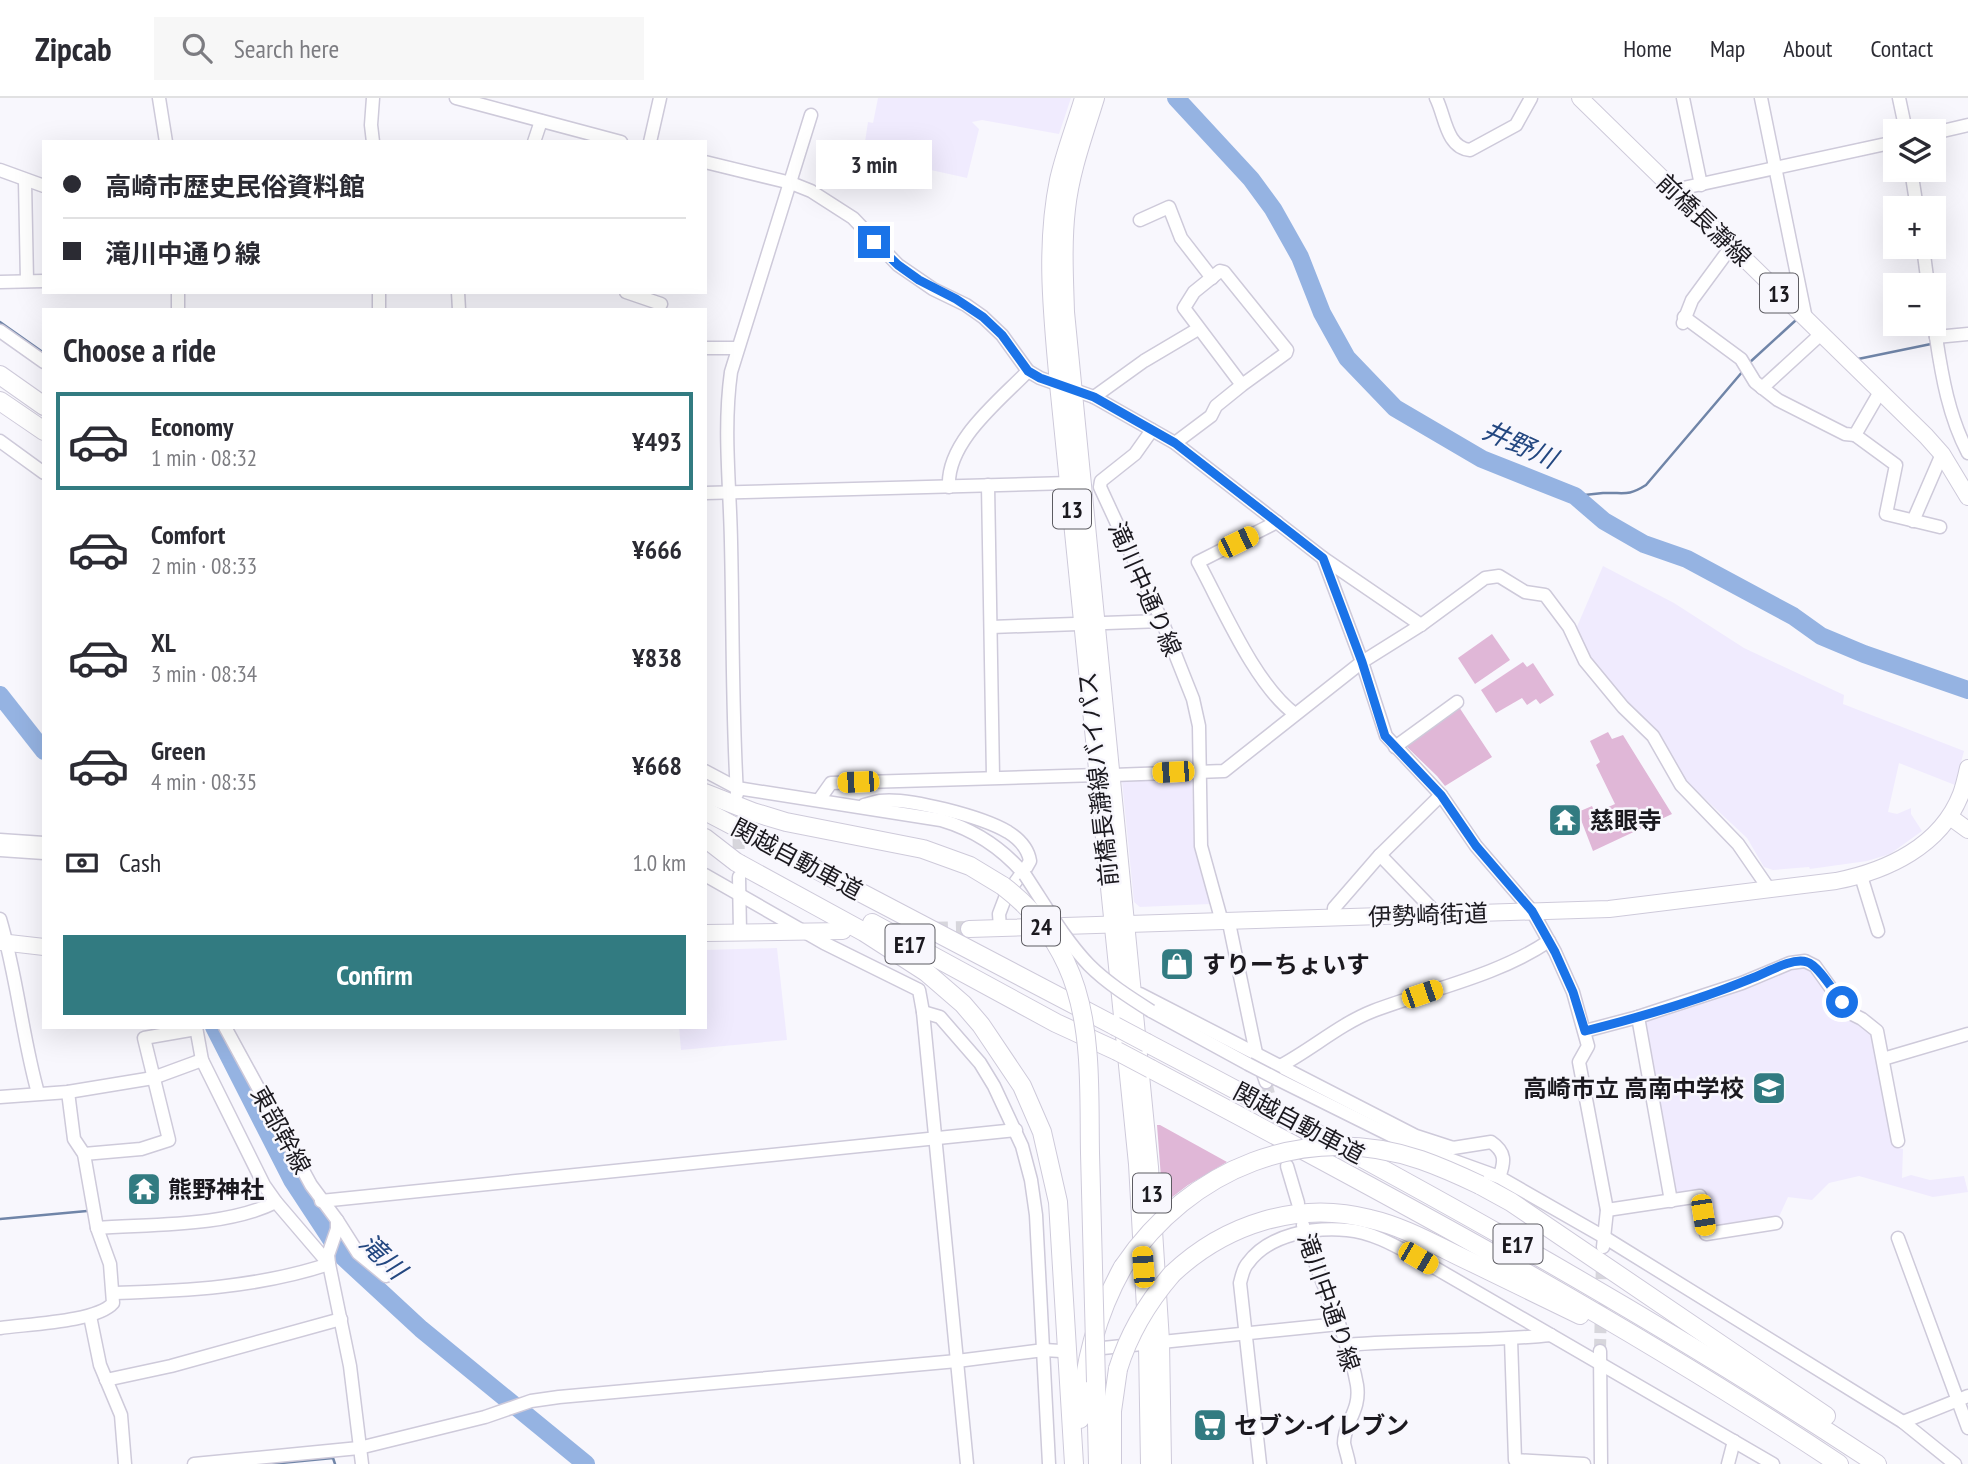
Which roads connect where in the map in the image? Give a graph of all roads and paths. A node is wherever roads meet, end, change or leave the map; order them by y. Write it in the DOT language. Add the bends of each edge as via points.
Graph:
graph roads {
  1 [pos="159,98"];
  2 [pos="373,98"];
  3 [pos="456,98"];
  4 [pos="660,98"];
  5 [pos="1083,98"];
  6 [pos="1096,98"];
  7 [pos="1436,98"];
  8 [pos="1531,98"];
  9 [pos="1580,98"];
  10 [pos="1683,98"];
  11 [pos="1760,98"];
  12 [pos="1899,98"];
  13 [pos="811,115"];
  14 [pos="1904,119"];
  15 [pos="541,121"];
  16 [pos="1968,125"];
  17 [pos="1946,130"];
  18 [pos="166,140"];
  19 [pos="373,140"];
  20 [pos="535,140"];
  21 [pos="613,140"];
  22 [pos="650,140"];
  23 [pos="1883,145"];
  24 [pos="707,163"];
  25 [pos="1775,168"];
  26 [pos="0,170"];
  27 [pos="25,181"];
  28 [pos="791,183"];
  29 [pos="42,185"];
  30 [pos="1701,185"];
  31 [pos="1674,190"];
  32 [pos="1140,220"];
  33 [pos="1731,247"];
  34 [pos="1212,278"];
  35 [pos="27,281"];
  36 [pos="42,281"];
  37 [pos="0,282"];
  38 [pos="633,294"];
  39 [pos="663,302"];
  40 [pos="1806,319"];
  41 [pos="1198,329"];
  42 [pos="0,331"];
  43 [pos="1946,331"];
  44 [pos="1821,334"];
  45 [pos="1968,334"];
  46 [pos="1936,336"];
  47 [pos="707,348"];
  48 [pos="738,348"];
  49 [pos="42,361"];
  50 [pos="1028,371"];
  51 [pos="0,375"];
  52 [pos="1242,385"];
  53 [pos="1066,387"];
  54 [pos="1762,388"];
  55 [pos="1881,390"];
  56 [pos="1094,397"];
  57 [pos="0,401"];
  58 [pos="42,405"];
  59 [pos="42,430"];
  60 [pos="1152,430"];
  61 [pos="1855,435"];
  62 [pos="0,442"];
  63 [pos="1175,443"];
  64 [pos="1968,453"];
  65 [pos="1941,454"];
  66 [pos="42,472"];
  67 [pos="1069,483"];
  68 [pos="988,485"];
  69 [pos="948,487"];
  70 [pos="730,492"];
  71 [pos="707,493"];
  72 [pos="1968,497"];
  73 [pos="1913,521"];
  74 [pos="1277,522"];
  75 [pos="1940,527"];
  76 [pos="1323,558"];
  77 [pos="1162,621"];
  78 [pos="1090,623"];
  79 [pos="1421,625"];
  80 [pos="991,626"];
  81 [pos="1362,662"];
  82 [pos="1457,702"];
  83 [pos="1295,713"];
  84 [pos="1395,747"];
  85 [pos="1968,768"];
  86 [pos="1199,771"];
  87 [pos="707,772"];
  88 [pos="1105,775"];
  89 [pos="993,777"];
  90 [pos="737,791"];
  91 [pos="707,794"];
  92 [pos="1441,795"];
  93 [pos="820,800"];
  94 [pos="860,806"];
  95 [pos="707,812"];
  96 [pos="1950,817"];
  97 [pos="1968,830"];
  98 [pos="707,837"];
  99 [pos="707,838"];
  100 [pos="0,840"];
  101 [pos="42,843"];
  102 [pos="0,850"];
  103 [pos="42,853"];
  104 [pos="1380,855"];
  105 [pos="707,876"];
  106 [pos="1861,876"];
  107 [pos="739,877"];
  108 [pos="1016,881"];
  109 [pos="1769,890"];
  110 [pos="740,894"];
  111 [pos="1532,911"];
  112 [pos="1438,915"];
  113 [pos="1334,918"];
  114 [pos="0,919"];
  115 [pos="1225,922"];
  116 [pos="1120,923"];
  117 [pos="1000,927"];
  118 [pos="969,929"];
  119 [pos="843,931"];
  120 [pos="740,932"];
  121 [pos="804,932"];
  122 [pos="1878,932"];
  123 [pos="707,933"];
  124 [pos="1549,941"];
  125 [pos="4,943"];
  126 [pos="42,947"];
  127 [pos="1140,994"];
  128 [pos="923,1012"];
  129 [pos="1637,1017"];
  130 [pos="191,1029"];
  131 [pos="196,1029"];
  132 [pos="226,1029"];
  133 [pos="1585,1031"];
  134 [pos="1968,1034"];
  135 [pos="1256,1053"];
  136 [pos="1883,1059"];
  137 [pos="202,1060"];
  138 [pos="1280,1066"];
  139 [pos="153,1078"];
  140 [pos="1271,1081"];
  141 [pos="68,1092"];
  142 [pos="38,1093"];
  143 [pos="0,1097"];
  144 [pos="1016,1130"];
  145 [pos="936,1139"];
  146 [pos="1898,1141"];
  147 [pos="84,1154"];
  148 [pos="1287,1166"];
  149 [pos="1499,1177"];
  150 [pos="321,1200"];
  151 [pos="1671,1201"];
  152 [pos="276,1202"];
  153 [pos="1298,1203"];
  154 [pos="1607,1210"];
  155 [pos="1776,1223"];
  156 [pos="337,1225"];
  157 [pos="1303,1226"];
  158 [pos="97,1228"];
  159 [pos="1898,1238"];
  160 [pos="1603,1242"];
  161 [pos="329,1264"];
  162 [pos="386,1276"];
  163 [pos="114,1293"];
  164 [pos="90,1316"];
  165 [pos="341,1320"];
  166 [pos="1339,1324"];
  167 [pos="0,1328"];
  168 [pos="1246,1333"];
  169 [pos="1551,1335"];
  170 [pos="1511,1339"];
  171 [pos="1154,1342"];
  172 [pos="1346,1345"];
  173 [pos="1093,1349"];
  174 [pos="1044,1350"];
  175 [pos="1061,1351"];
  176 [pos="1599,1356"];
  177 [pos="957,1361"];
  178 [pos="1690,1370"];
  179 [pos="106,1380"];
  180 [pos="1963,1398"];
  181 [pos="1903,1422"];
  182 [pos="1968,1428"];
  183 [pos="1734,1441"];
  184 [pos="359,1448"];
  185 [pos="125,1464"];
  186 [pos="194,1464"];
  187 [pos="362,1464"];
  188 [pos="967,1464"];
  189 [pos="1049,1464"];
  190 [pos="1076,1464"];
  191 [pos="1098,1464"];
  192 [pos="1112,1464"];
  193 [pos="1149,1464"];
  194 [pos="1163,1464"];
  195 [pos="1260,1464"];
  196 [pos="1349,1464"];
  197 [pos="1584,1464"];
  198 [pos="1601,1464"];
  199 [pos="1728,1464"];
  200 [pos="1773,1464"];
  201 [pos="1839,1464"];
  202 [pos="1877,1464"];
  203 [pos="1888,1464"];
  204 [pos="1955,1464"];
  1 -- 18 [label="street"];
  2 -- 19 [label="street"];
  3 -- 15 [label="street"];
  4 -- 22 [label="street"];
  5 -- 53 [label="main road, 前橋長瀞線バイパス / 13" via="1059,178 1050,245 1050,287"];
  6 -- 53 [label="main road, 前橋長瀞線バイパス / 13" via="1067,209"];
  7 -- 8 [label="street" via="1451,138 1470,150 1516,125"];
  9 -- 31 [label="main road, 前橋長瀞線 / 13"];
  10 -- 30 [label="street"];
  11 -- 25 [label="street"];
  12 -- 14 [label="street"];
  13 -- 28 [label="street"];
  15 -- 20 [label="street"];
  15 -- 21 [label="street"];
  16 -- 17 [label="street"];
  23 -- 25 [label="street"];
  24 -- 28 [label="street"];
  25 -- 30 [label="street"];
  25 -- 40 [label="street"];
  26 -- 27 [label="street"];
  27 -- 29 [label="street"];
  27 -- 35 [label="street"];
  28 -- 48 [label="street"];
  28 -- 50 [label="street" via="853,218 898,265 983,317"];
  30 -- 31 [label="street"];
  31 -- 33 [label="main road, 前橋長瀞線 / 13"];
  32 -- 34 [label="street" via="1170,206 1181,238"];
  33 -- 40 [label="main road, 前橋長瀞線 / 13"];
  33 -- 54 [label="street" via="1698,291 1683,321 1746,368"];
  34 -- 41 [label="street" via="1194,292 1184,308"];
  34 -- 52 [label="street" via="1224,272 1287,351"];
  35 -- 36 [label="street"];
  35 -- 37 [label="street"];
  38 -- 39 [label="street"];
  40 -- 44 [label="main road, 前橋長瀞線 / 13"];
  41 -- 52 [label="street"];
  41 -- 56 [label="street"];
  42 -- 49 [label="street"];
  43 -- 45 [label="street"];
  44 -- 54 [label="street"];
  44 -- 55 [label="main road, 前橋長瀞線 / 13"];
  46 -- 64 [label="street" via="1943,384"];
  47 -- 48 [label="street"];
  48 -- 70 [label="street" via="727,401"];
  50 -- 53 [label="street"];
  50 -- 69 [label="street" via="962,441 953,457"];
  51 -- 58 [label="highway"];
  52 -- 63 [label="street"];
  53 -- 56 [label="street"];
  53 -- 67 [label="main road, 前橋長瀞線バイパス / 13"];
  53 -- 78 [label="main road, 前橋長瀞線バイパス / 13"];
  54 -- 61 [label="street" via="1845,435"];
  55 -- 61 [label="street"];
  55 -- 65 [label="main road, 前橋長瀞線 / 13"];
  56 -- 60 [label="street"];
  57 -- 59 [label="highway"];
  60 -- 63 [label="street"];
  60 -- 77 [label="street, 滝川中通り線" via="1135,454 1101,481 1100,487"];
  61 -- 73 [label="street" via="1896,465 1886,514"];
  62 -- 66 [label="street"];
  63 -- 74 [label="street"];
  65 -- 72 [label="main road, 前橋長瀞線 / 13"];
  65 -- 73 [label="street"];
  67 -- 68 [label="street"];
  67 -- 78 [label="main road, 前橋長瀞線バイパス / 13"];
  68 -- 69 [label="street"];
  68 -- 80 [label="street"];
  69 -- 70 [label="street"];
  70 -- 71 [label="street"];
  70 -- 90 [label="street"];
  73 -- 75 [label="street"];
  74 -- 76 [label="street"];
  74 -- 83 [label="street" via="1198,562 1253,662 1279,702"];
  76 -- 79 [label="street"];
  76 -- 81 [label="street"];
  77 -- 78 [label="street"];
  77 -- 86 [label="street, 滝川中通り線" via="1193,699 1199,726"];
  78 -- 80 [label="street"];
  78 -- 88 [label="main road, 前橋長瀞線バイパス / 13"];
  79 -- 81 [label="street"];
  79 -- 109 [label="street" via="1485,578 1499,576 1525,592 1545,595 1569,627 1585,661 1653,736 1681,785 1738,844"];
  80 -- 89 [label="street"];
  81 -- 83 [label="street"];
  81 -- 84 [label="street" via="1385,736"];
  82 -- 84 [label="street"];
  83 -- 86 [label="street" via="1224,771"];
  84 -- 92 [label="street"];
  85 -- 96 [label="main road"];
  86 -- 88 [label="street"];
  86 -- 115 [label="street, 滝川中通り線" via="1201,846"];
  87 -- 90 [label="street"];
  88 -- 89 [label="street"];
  88 -- 116 [label="main road, 前橋長瀞線バイパス / 13"];
  89 -- 93 [label="street" via="831,783"];
  90 -- 93 [label="street"];
  91 -- 108 [label="highway" via="753,813 923,849"];
  92 -- 104 [label="street"];
  92 -- 111 [label="street" via="1476,846"];
  93 -- 94 [label="street"];
  94 -- 108 [label="street" via="961,825 1002,851"];
  94 -- 108 [label="street" via="904,801 1008,832 1028,851 1030,861"];
  95 -- 202 [label="highway, 関越自動車道 / E17, bridge" via="1303,1124 1584,1281"];
  96 -- 97 [label="main road"];
  96 -- 106 [label="main road, 伊勢崎街道 / 24" via="1912,852"];
  98 -- 178 [label="highway, 関越自動車道 / E17, bridge" via="1462,1236"];
  99 -- 190 [label="highway" via="736,862 864,932 926,972 981,1025 1022,1086 1042,1132 1058,1202"];
  100 -- 101 [label="street"];
  102 -- 103 [label="street"];
  104 -- 112 [label="street"];
  104 -- 113 [label="street" via="1334,908"];
  105 -- 110 [label="street"];
  106 -- 109 [label="main road, 伊勢崎街道 / 24"];
  106 -- 122 [label="street"];
  107 -- 110 [label="street"];
  108 -- 117 [label="street" via="999,914"];
  108 -- 140 [label="street, bridge" via="1114,987"];
  108 -- 191 [label="highway, bridge" via="1058,948 1075,986 1083,1022 1089,1091"];
  109 -- 111 [label="main road, 伊勢崎街道 / 24" via="1609,909"];
  110 -- 120 [label="street"];
  110 -- 121 [label="street"];
  111 -- 112 [label="main road, 伊勢崎街道 / 24"];
  111 -- 124 [label="street"];
  112 -- 113 [label="main road, 伊勢崎街道 / 24"];
  113 -- 115 [label="main road, 伊勢崎街道 / 24"];
  114 -- 125 [label="street"];
  115 -- 116 [label="main road, 伊勢崎街道 / 24"];
  115 -- 135 [label="street, 滝川中通り線"];
  116 -- 117 [label="main road, 伊勢崎街道 / 24"];
  116 -- 171 [label="main road, 前橋長瀞線バイパス / 13"];
  117 -- 118 [label="main road, 伊勢崎街道 / 24"];
  119 -- 121 [label="main road"];
  120 -- 121 [label="main road"];
  120 -- 123 [label="main road"];
  121 -- 128 [label="street" via="919,990"];
  124 -- 133 [label="street"];
  124 -- 138 [label="street" via="1525,957 1370,1012"];
  125 -- 126 [label="main road"];
  125 -- 142 [label="street"];
  127 -- 135 [label="street"];
  128 -- 144 [label="street" via="940,1017 980,1063"];
  128 -- 145 [label="street"];
  129 -- 133 [label="street"];
  129 -- 136 [label="street" via="1805,961 1815,966 1848,1012 1877,1031"];
  129 -- 151 [label="street"];
  130 -- 139 [label="street" via="144,1038"];
  131 -- 137 [label="street"];
  132 -- 150 [label="street, 東部幹線"];
  133 -- 154 [label="street" via="1588,1046 1580,1062"];
  134 -- 136 [label="street"];
  135 -- 138 [label="street"];
  135 -- 140 [label="street, 滝川中通り線"];
  136 -- 146 [label="street"];
  137 -- 139 [label="street"];
  137 -- 152 [label="street"];
  138 -- 149 [label="street" via="1432,1142 1453,1148 1491,1142 1504,1156"];
  139 -- 141 [label="street"];
  139 -- 147 [label="street" via="169,1140 139,1149"];
  140 -- 149 [label="street" via="1410,1145"];
  141 -- 142 [label="street"];
  141 -- 147 [label="street" via="74,1139"];
  142 -- 143 [label="street"];
  144 -- 145 [label="street"];
  144 -- 174 [label="street" via="1036,1215"];
  145 -- 150 [label="street"];
  145 -- 177 [label="street"];
  147 -- 158 [label="street"];
  148 -- 153 [label="street, 滝川中通り線"];
  149 -- 160 [label="street"];
  150 -- 156 [label="street, 東部幹線"];
  151 -- 154 [label="street"];
  151 -- 155 [label="street" via="1700,1196 1706,1234"];
  152 -- 158 [label="street" via="260,1210 206,1221"];
  152 -- 161 [label="street"];
  154 -- 160 [label="street"];
  156 -- 161 [label="street"];
  156 -- 162 [label="street, 東部幹線" via="358,1253"];
  157 -- 166 [label="street, 滝川中通り線"];
  157 -- 168 [label="street" via="1258,1251 1245,1265 1240,1283"];
  157 -- 169 [label="street" via="1349,1230 1387,1242"];
  158 -- 163 [label="street"];
  159 -- 180 [label="street"];
  160 -- 181 [label="street"];
  161 -- 163 [label="street" via="293,1276 214,1287"];
  161 -- 165 [label="street"];
  163 -- 164 [label="street" via="108,1308"];
  164 -- 167 [label="street"];
  164 -- 179 [label="street"];
  165 -- 179 [label="street"];
  165 -- 184 [label="street"];
  166 -- 168 [label="street"];
  166 -- 172 [label="street, 滝川中通り線"];
  168 -- 171 [label="street"];
  168 -- 195 [label="street"];
  169 -- 170 [label="street"];
  169 -- 176 [label="street"];
  170 -- 172 [label="street"];
  170 -- 197 [label="street" via="1515,1460"];
  171 -- 173 [label="street"];
  171 -- 193 [label="main road, 前橋長瀞線バイパス / 13"];
  171 -- 194 [label="main road, 前橋長瀞線バイパス / 13"];
  172 -- 196 [label="street, 滝川中通り線" via="1358,1395 1344,1443"];
  174 -- 175 [label="street"];
  174 -- 177 [label="street"];
  174 -- 189 [label="street"];
  176 -- 183 [label="street"];
  176 -- 198 [label="street"];
  177 -- 184 [label="street" via="559,1397"];
  177 -- 188 [label="street"];
  178 -- 192 [label="highway, bridge" via="1388,1224 1352,1214 1272,1218 1215,1241 1192,1257 1172,1274 1140,1315 1118,1369"];
  178 -- 201 [label="highway, 関越自動車道 / E17"];
  179 -- 185 [label="street" via="121,1415"];
  180 -- 181 [label="street"];
  180 -- 182 [label="street"];
  181 -- 204 [label="street"];
  183 -- 199 [label="street"];
  183 -- 200 [label="street"];
  184 -- 186 [label="street"];
  184 -- 187 [label="street"];
  190 -- 203 [label="highway, bridge" via="1090,1345 1109,1291 1161,1219 1194,1192 1240,1167 1295,1150 1348,1147 1420,1159 1511,1202 1813,1407"];
}
